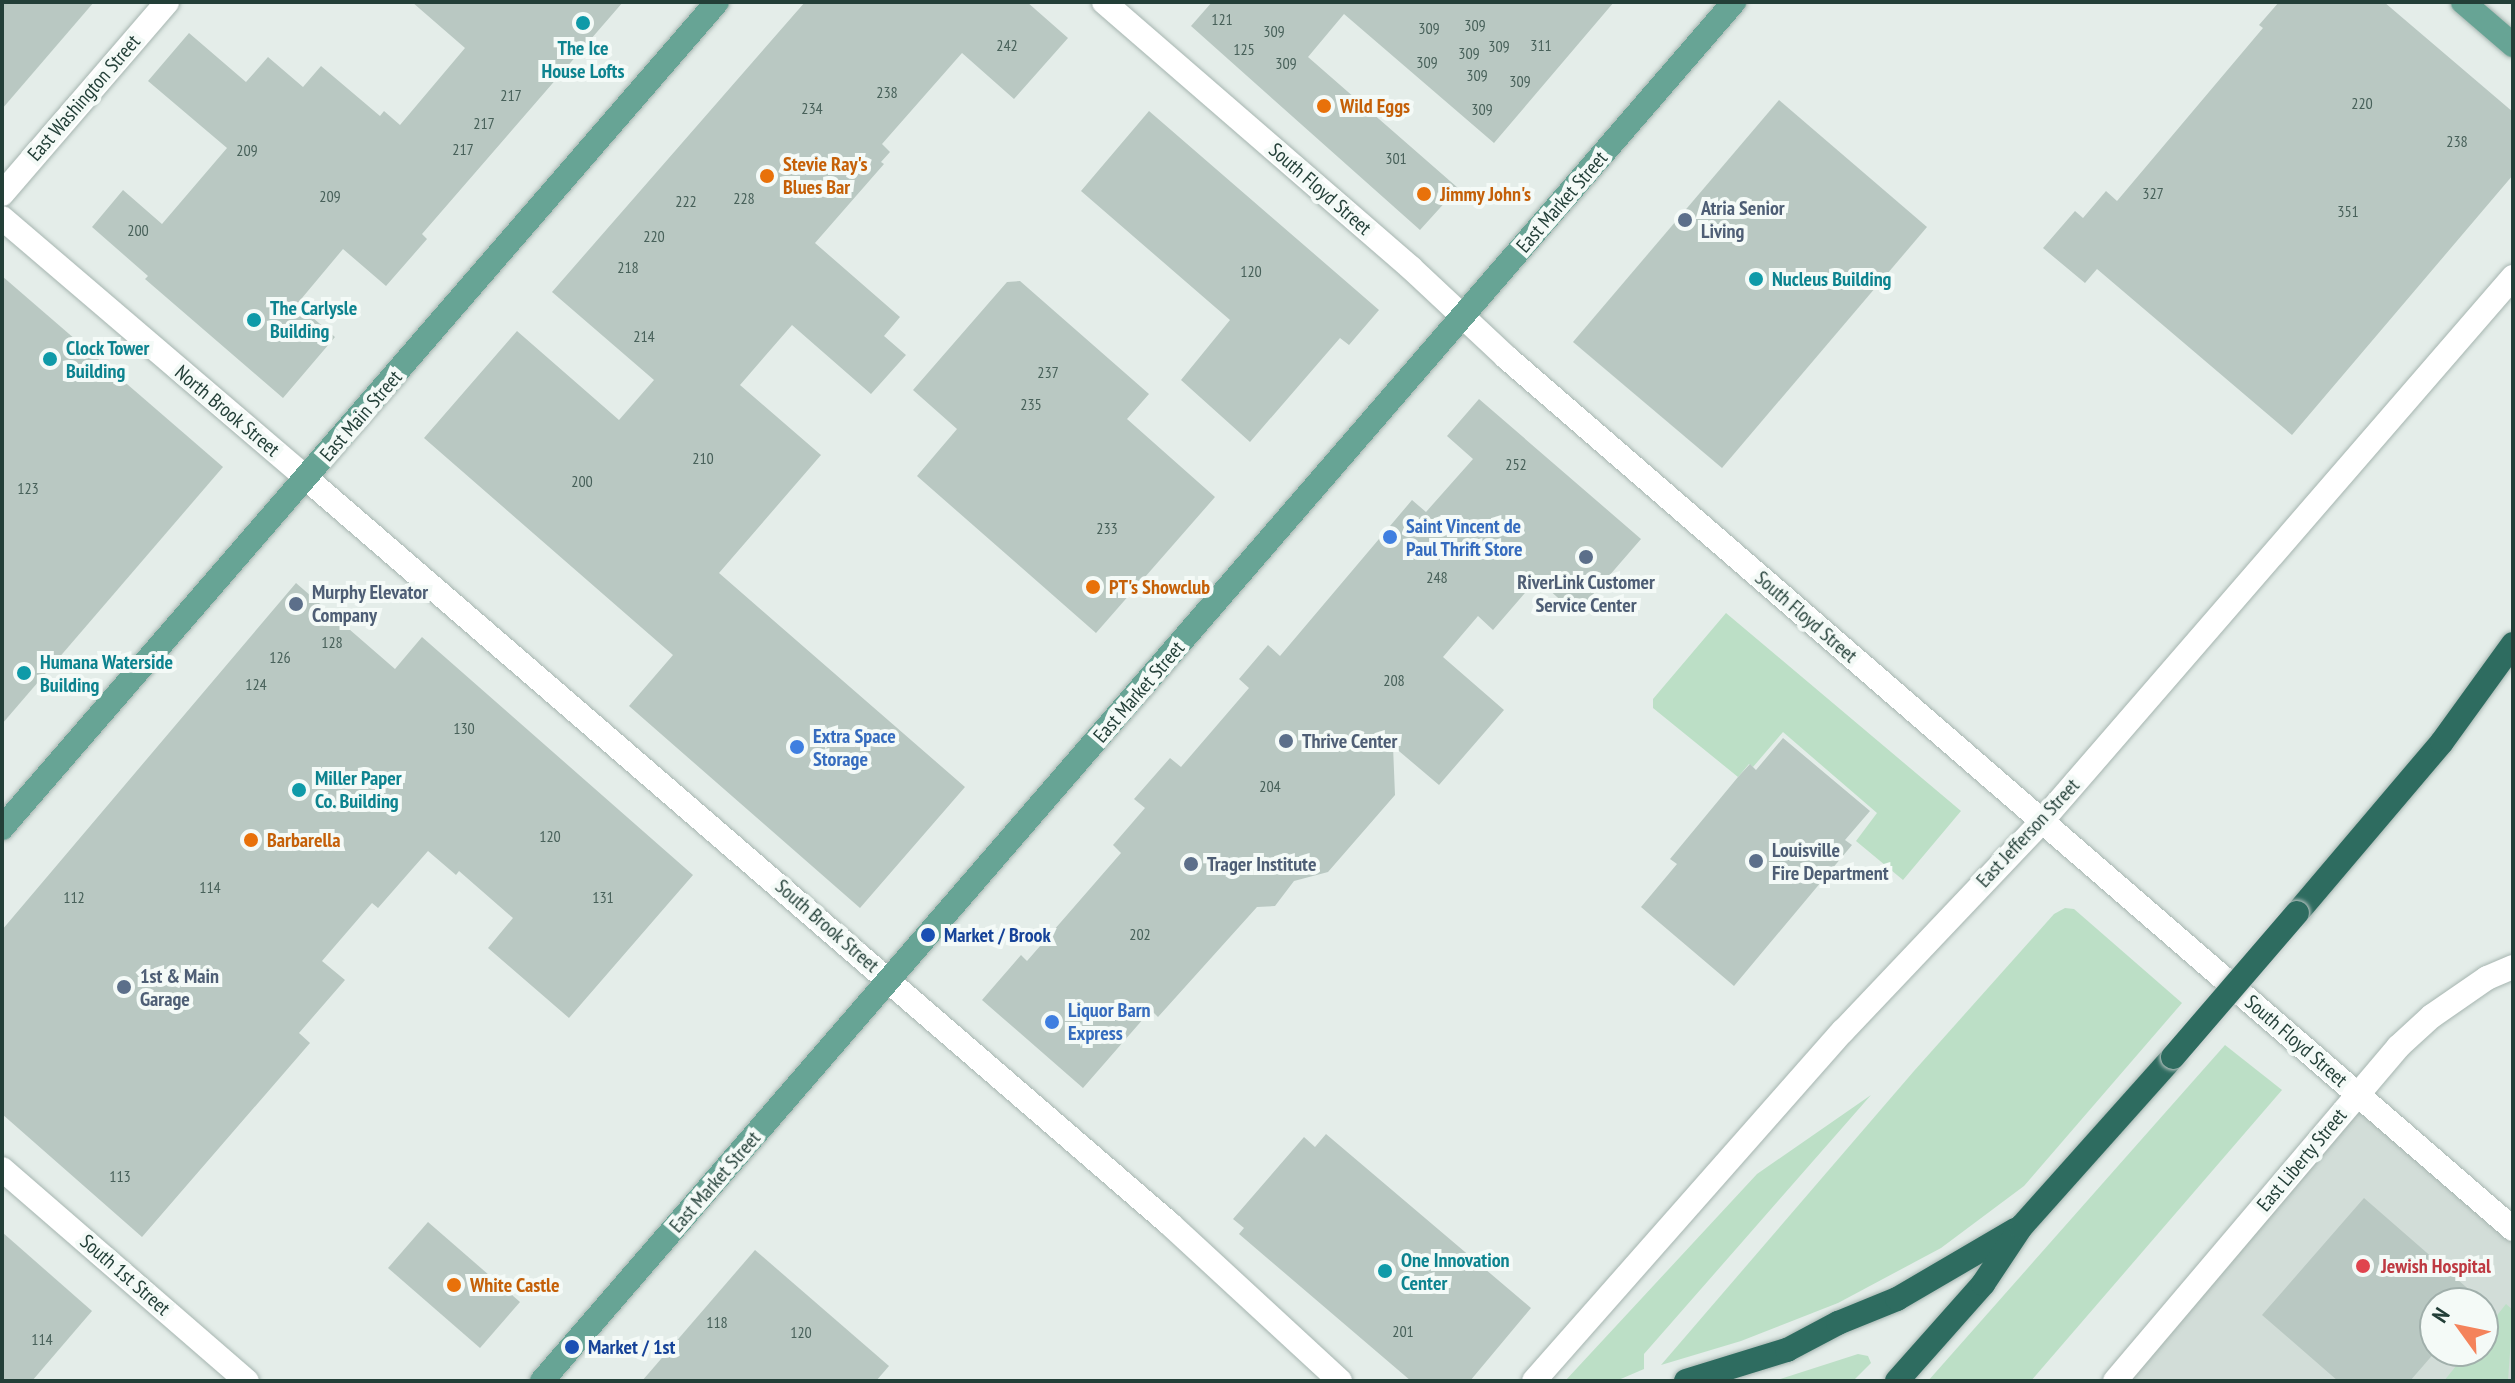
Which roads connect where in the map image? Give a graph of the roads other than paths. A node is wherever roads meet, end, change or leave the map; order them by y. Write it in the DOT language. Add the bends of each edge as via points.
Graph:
graph roads {
  1 [pos="167,2"];
  2 [pos="717,2"];
  3 [pos="1104,2"];
  4 [pos="1734,2"];
  5 [pos="2463,2"];
  6 [pos="2513,45"];
  7 [pos="2,194"];
  8 [pos="2,218"];
  9 [pos="2513,277"];
  10 [pos="1461,318"];
  11 [pos="306,478"];
  12 [pos="2513,644"];
  13 [pos="2042,821"];
  14 [pos="2,828"];
  15 [pos="2513,967"];
  16 [pos="890,980"];
  17 [pos="2357,1094"];
  18 [pos="2,1169"];
  19 [pos="2021,1227"];
  20 [pos="2513,1229"];
  21 [pos="247,1381"];
  22 [pos="542,1381"];
  23 [pos="1340,1381"];
  24 [pos="1534,1381"];
  25 [pos="1686,1381"];
  26 [pos="1897,1381"];
  27 [pos="2115,1381"];
  1 -- 7 [label="street, East Washington Street"];
  2 -- 11 [label="main road, East Main Street"];
  3 -- 10 [label="street, South Floyd Street" via="1411,268"];
  4 -- 10 [label="main road, East Market Street"];
  5 -- 6 [label="main road"];
  8 -- 11 [label="street, North Brook Street"];
  9 -- 13 [label="street, East Jefferson Street"];
  10 -- 13 [label="street, South Floyd Street"];
  10 -- 16 [label="main road, East Market Street"];
  11 -- 14 [label="main road, East Main Street"];
  11 -- 16 [label="street, South Brook Street"];
  12 -- 19 [label="highway, bridge" via="2442,742"];
  13 -- 17 [label="street, South Floyd Street"];
  13 -- 24 [label="street, East Jefferson Street" via="1843,1031"];
  15 -- 17 [label="street, East Liberty Street" via="2487,978 2432,1016"];
  16 -- 22 [label="main road, East Market Street"];
  16 -- 23 [label="street, South Brook Street" via="1171,1225"];
  17 -- 20 [label="street, South Floyd Street"];
  17 -- 27 [label="street, East Liberty Street"];
  18 -- 21 [label="street, South 1st Street"];
  19 -- 25 [label="highway" via="1897,1299 1787,1350"];
  19 -- 26 [label="highway" via="1983,1284"];
}
